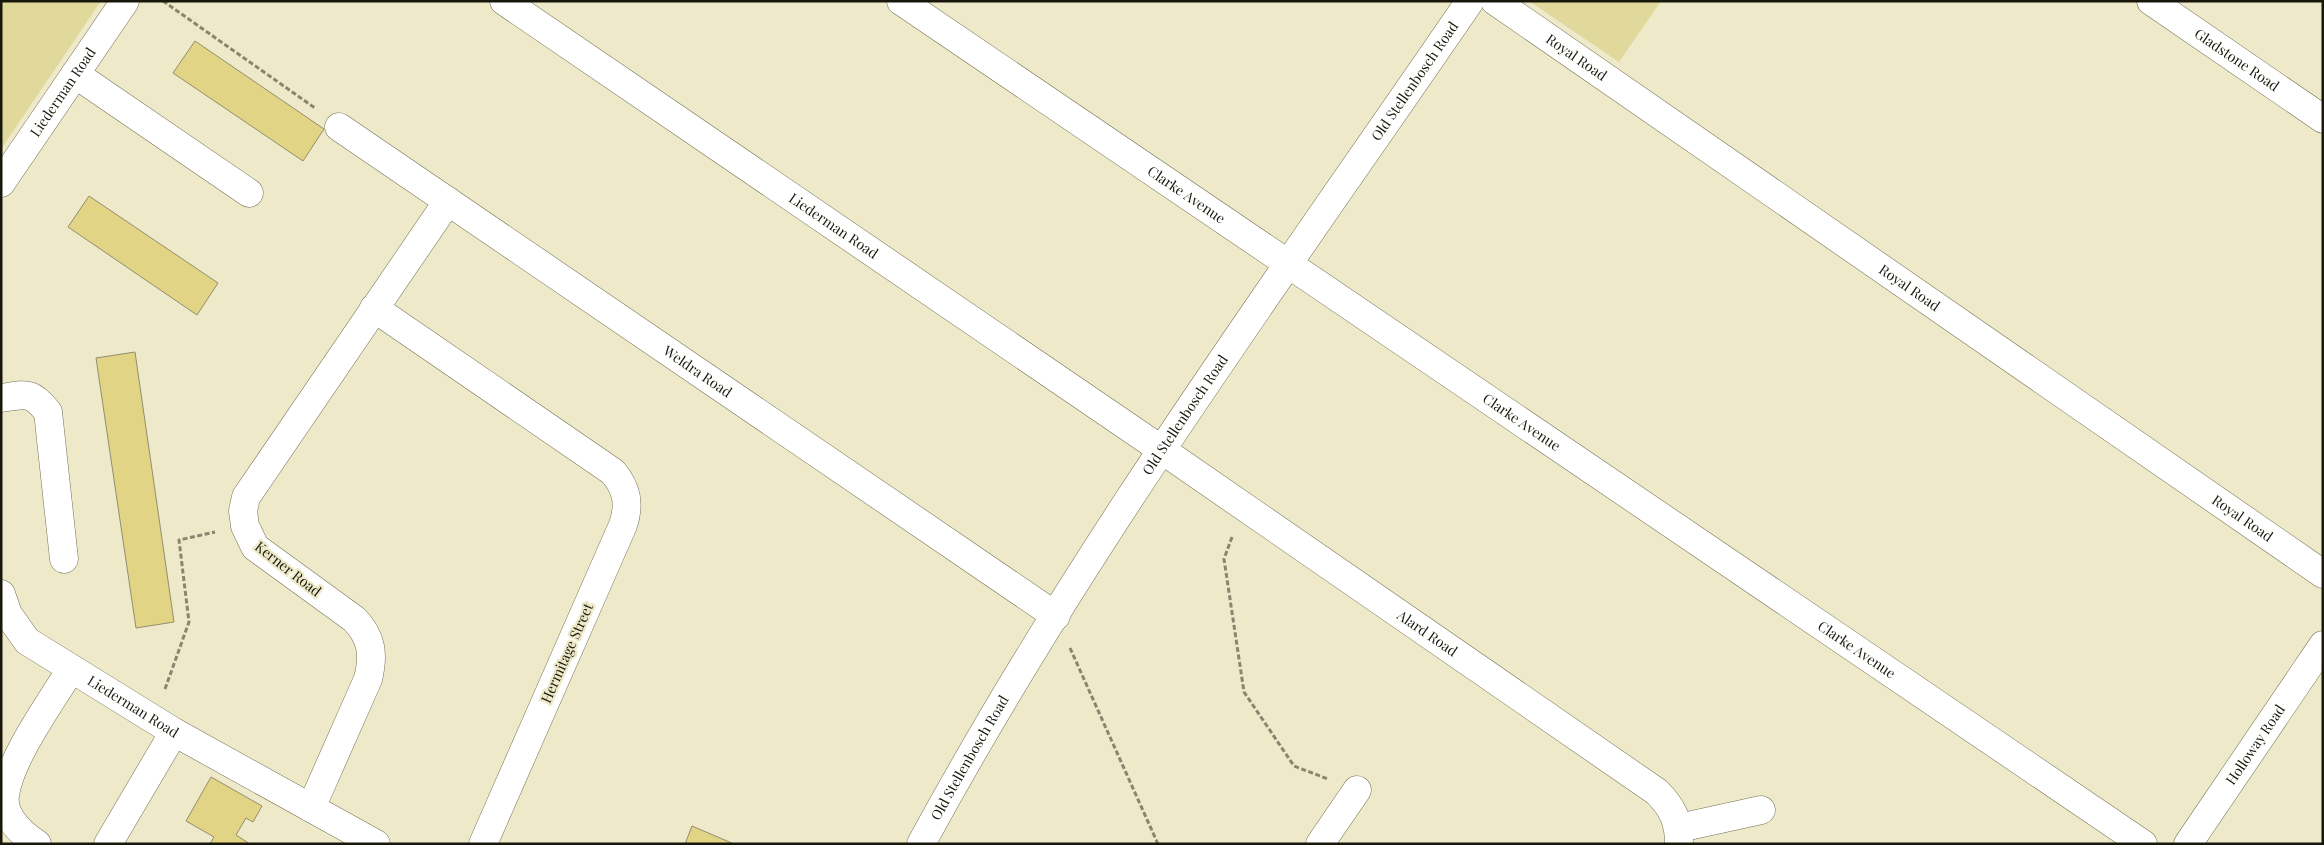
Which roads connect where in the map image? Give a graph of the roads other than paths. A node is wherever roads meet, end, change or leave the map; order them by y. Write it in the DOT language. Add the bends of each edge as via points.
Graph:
graph roads {
  1 [pos="125,1"];
  2 [pos="504,1"];
  3 [pos="901,1"];
  4 [pos="1470,1"];
  5 [pos="1494,1"];
  6 [pos="2151,1"];
  7 [pos="75,74"];
  8 [pos="2323,119"];
  9 [pos="339,127"];
  10 [pos="1,183"];
  11 [pos="249,193"];
  12 [pos="448,201"];
  13 [pos="1289,265"];
  14 [pos="374,308"];
  15 [pos="1,398"];
  16 [pos="1162,450"];
  17 [pos="64,559"];
  18 [pos="2323,574"];
  19 [pos="1,594"];
  20 [pos="1056,616"];
  21 [pos="2323,645"];
  22 [pos="71,669"];
  23 [pos="174,732"];
  24 [pos="1356,790"];
  25 [pos="311,808"];
  26 [pos="1761,810"];
  27 [pos="1679,836"];
  28 [pos="37,844"];
  29 [pos="108,844"];
  30 [pos="376,844"];
  31 [pos="483,844"];
  32 [pos="921,844"];
  33 [pos="1320,844"];
  34 [pos="2143,844"];
  35 [pos="2188,844"];
  1 -- 7 [label="street, Liederman Road"];
  2 -- 16 [label="street, Liederman Road"];
  3 -- 13 [label="street, Clarke Avenue"];
  4 -- 13 [label="street, Old Stellenbosch Road"];
  5 -- 18 [label="street, Royal Road"];
  6 -- 8 [label="street, Gladstone Road"];
  7 -- 10 [label="street, Liederman Road"];
  7 -- 11 [label="street"];
  9 -- 12 [label="street, Weldra Road"];
  12 -- 14 [label="street, Kerner Road"];
  12 -- 20 [label="street, Weldra Road"];
  13 -- 16 [label="street, Old Stellenbosch Road"];
  13 -- 34 [label="street, Clarke Avenue"];
  14 -- 25 [label="street, Kerner Road" via="253,484 243,512 245,526 255,547 354,619 368,637 371,648 372,664 368,679"];
  14 -- 31 [label="street, Hermitage Street" via="604,465 613,472 628,502 625,520"];
  15 -- 17 [label="street" via="27,394 36,398 48,412"];
  16 -- 20 [label="street, Old Stellenbosch Road"];
  16 -- 27 [label="street, Alard Road" via="1657,792 1667,802"];
  19 -- 22 [label="street, Liederman Road" via="8,614 27,641"];
  20 -- 32 [label="street, Old Stellenbosch Road"];
  21 -- 35 [label="street, Holloway Road"];
  22 -- 23 [label="street, Liederman Road"];
  22 -- 28 [label="street" via="11,772 4,796 10,820"];
  23 -- 25 [label="street"];
  23 -- 29 [label="street, Liederman Road"];
  24 -- 33 [label="street"];
  25 -- 30 [label="street"];
  26 -- 27 [label="street, Alard Road"];
}
